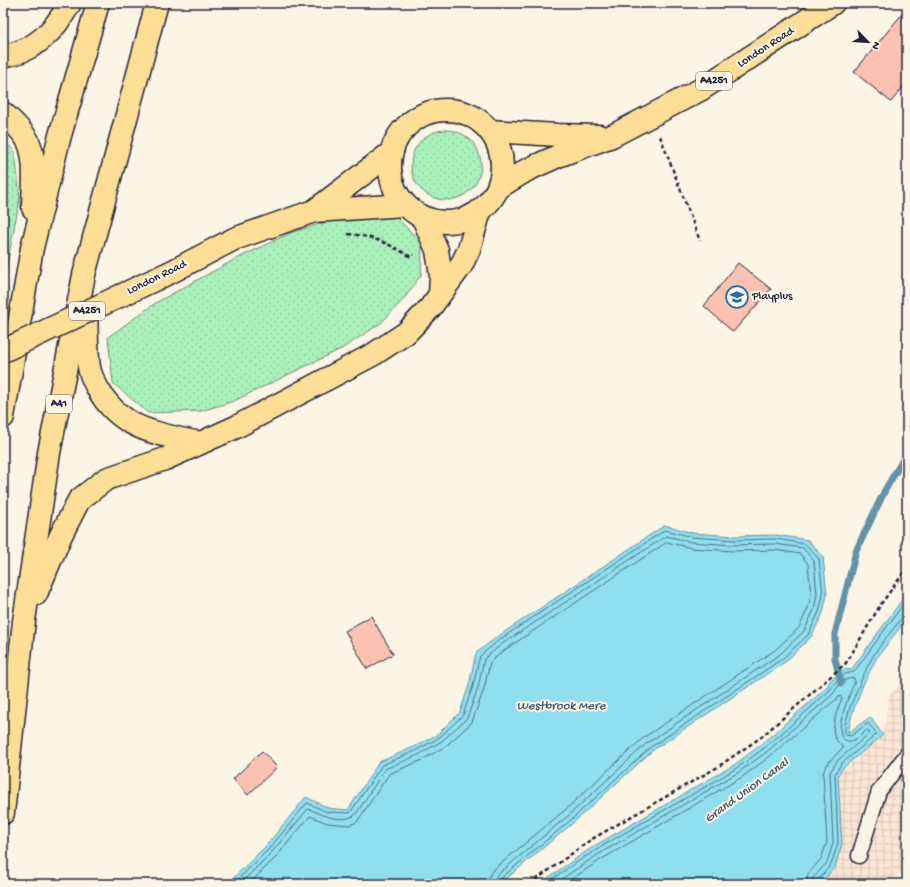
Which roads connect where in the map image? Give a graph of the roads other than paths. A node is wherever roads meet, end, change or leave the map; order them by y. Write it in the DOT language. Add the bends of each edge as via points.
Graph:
graph roads {
  1 [pos="70,3"];
  2 [pos="98,3"];
  3 [pos="157,3"];
  4 [pos="833,3"];
  5 [pos="3,56"];
  6 [pos="3,114"];
  7 [pos="490,131"];
  8 [pos="612,136"];
  9 [pos="392,152"];
  10 [pos="499,188"];
  11 [pos="405,205"];
  12 [pos="314,211"];
  13 [pos="480,211"];
  14 [pos="423,218"];
  15 [pos="32,248"];
  16 [pos="84,275"];
  17 [pos="440,294"];
  18 [pos="3,351"];
  19 [pos="3,417"];
  20 [pos="200,444"];
  21 [pos="24,621"];
  22 [pos="907,754"];
  23 [pos="3,813"];
  24 [pos="859,856"];
  1 -- 5 [label="main road" via="60,22 39,42 23,51"];
  2 -- 15 [label="main road" via="59,139"];
  3 -- 16 [label="main road, A41"];
  4 -- 8 [label="main road, London Road / A4251" via="700,90"];
  6 -- 15 [label="main road" via="17,125 28,141 34,164"];
  7 -- 8 [label="main road, London Road / A4251"];
  7 -- 9 [label="main road" via="477,119 461,112 444,110 426,114 411,122 399,135"];
  7 -- 10 [label="main road" via="498,143 502,158"];
  8 -- 10 [label="main road, London Road / A4251" via="527,170"];
  9 -- 11 [label="main road" via="390,170 395,189"];
  9 -- 12 [label="main road, London Road / A4251"];
  10 -- 13 [label="main road" via="491,201"];
  11 -- 12 [label="main road, London Road / A4251"];
  11 -- 14 [label="main road"];
  12 -- 18 [label="main road, London Road / A4251, bridge" via="234,239 171,272"];
  13 -- 14 [label="main road" via="467,219 453,223"];
  13 -- 17 [label="main road" via="469,250 461,266"];
  14 -- 17 [label="main road" via="437,250 441,276"];
  15 -- 19 [label="main road"];
  16 -- 20 [label="main road" via="89,368 105,401 121,418 143,429"];
  16 -- 21 [label="main road, A41" via="49,453"];
  17 -- 20 [label="main road" via="406,333 374,354"];
  20 -- 21 [label="main road" via="106,479 79,500"];
  21 -- 23 [label="main road, A41"];
  22 -- 24 [label="lane" via="879,791"];
}
